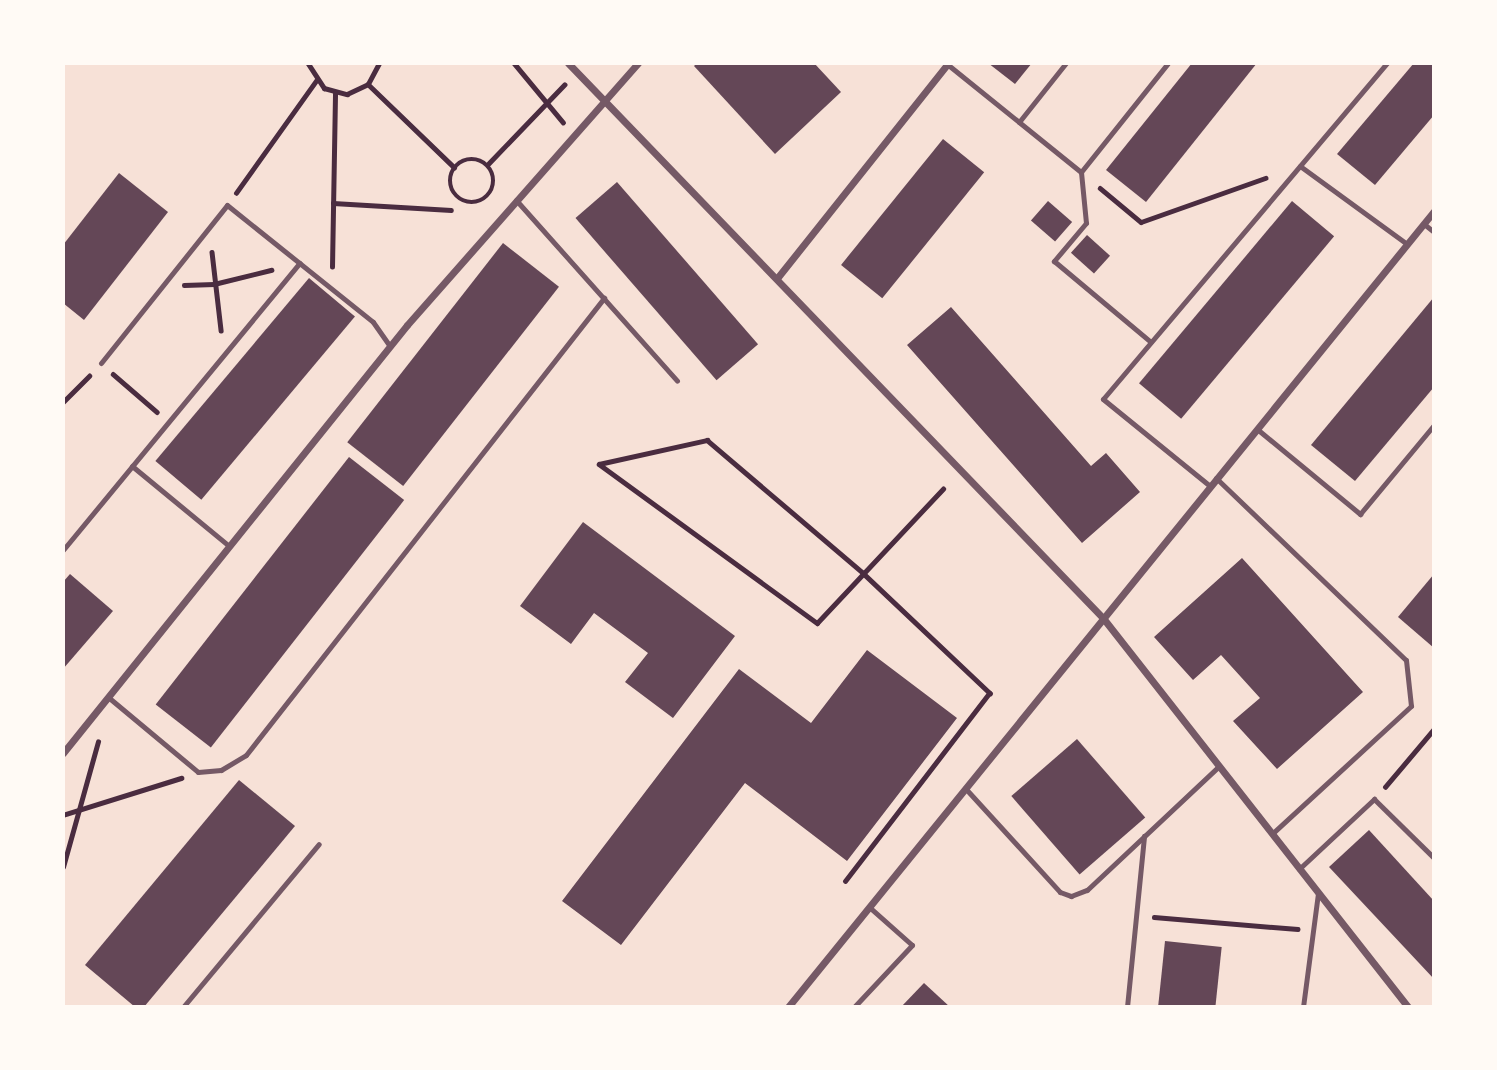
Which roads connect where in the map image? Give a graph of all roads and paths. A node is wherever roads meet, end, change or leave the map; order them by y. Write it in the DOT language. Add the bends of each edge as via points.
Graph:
graph roads {
  1 [pos="308,63"];
  2 [pos="379,63"];
  3 [pos="514,63"];
  4 [pos="568,63"];
  5 [pos="638,63"];
  6 [pos="1066,63"];
  7 [pos="1168,63"];
  8 [pos="1387,63"];
  9 [pos="948,64"];
  10 [pos="316,81"];
  11 [pos="368,84"];
  12 [pos="562,88"];
  13 [pos="335,93"];
  14 [pos="548,104"];
  15 [pos="604,105"];
  16 [pos="1019,122"];
  17 [pos="572,134"];
  18 [pos="488,165"];
  19 [pos="1300,166"];
  20 [pos="454,167"];
  21 [pos="1081,172"];
  22 [pos="516,200"];
  23 [pos="333,204"];
  24 [pos="227,205"];
  25 [pos="451,210"];
  26 [pos="1434,211"];
  27 [pos="1424,224"];
  28 [pos="210,226"];
  29 [pos="1434,232"];
  30 [pos="1407,244"];
  31 [pos="300,263"];
  32 [pos="778,276"];
  33 [pos="214,284"];
  34 [pos="162,287"];
  35 [pos="332,288"];
  36 [pos="604,298"];
  37 [pos="1151,342"];
  38 [pos="390,346"];
  39 [pos="224,354"];
  40 [pos="101,363"];
  41 [pos="677,381"];
  42 [pos="63,402"];
  43 [pos="169,422"];
  44 [pos="1434,425"];
  45 [pos="1257,429"];
  46 [pos="132,466"];
  47 [pos="1216,478"];
  48 [pos="1210,486"];
  49 [pos="943,489"];
  50 [pos="229,546"];
  51 [pos="63,550"];
  52 [pos="863,573"];
  53 [pos="1103,618"];
  54 [pos="108,697"];
  55 [pos="1434,729"];
  56 [pos="99,737"];
  57 [pos="63,753"];
  58 [pos="1219,766"];
  59 [pos="198,772"];
  60 [pos="965,788"];
  61 [pos="1374,799"];
  62 [pos="63,815"];
  63 [pos="1272,834"];
  64 [pos="1144,836"];
  65 [pos="319,844"];
  66 [pos="1434,858"];
  67 [pos="63,867"];
  68 [pos="1299,869"];
  69 [pos="846,881"];
  70 [pos="1318,894"];
  71 [pos="869,907"];
  72 [pos="1136,916"];
  73 [pos="1313,930"];
  74 [pos="183,1007"];
  75 [pos="788,1007"];
  76 [pos="854,1007"];
  77 [pos="1127,1007"];
  78 [pos="1303,1007"];
  79 [pos="1408,1007"];
  1 -- 10 [label="path"];
  2 -- 11 [label="path"];
  3 -- 14 [label="path"];
  4 -- 15 [label="street"];
  5 -- 15 [label="street"];
  6 -- 16 [label="lane"];
  7 -- 21 [label="lane"];
  8 -- 19 [label="lane"];
  9 -- 16 [label="lane"];
  9 -- 32 [label="street"];
  10 -- 13 [label="path"];
  10 -- 24 [label="path"];
  11 -- 13 [label="path" via="347,94"];
  11 -- 20 [label="path"];
  12 -- 14 [label="path"];
  13 -- 23 [label="path"];
  14 -- 17 [label="path"];
  14 -- 18 [label="path"];
  15 -- 17 [label="street"];
  15 -- 32 [label="street"];
  16 -- 21 [label="lane"];
  17 -- 22 [label="street"];
  18 -- 20 [label="path" via="466,159"];
  18 -- 20 [label="path" via="494,177 492,191 475,203 461,201 451,189"];
  19 -- 21 [label="path" via="1141,222"];
  19 -- 30 [label="lane"];
  19 -- 37 [label="lane"];
  21 -- 37 [label="lane" via="1086,223 1054,261"];
  22 -- 36 [label="lane"];
  22 -- 38 [label="street"];
  23 -- 25 [label="path"];
  23 -- 35 [label="path"];
  24 -- 28 [label="lane"];
  24 -- 31 [label="lane"];
  26 -- 27 [label="street"];
  27 -- 29 [label="lane"];
  27 -- 30 [label="street"];
  28 -- 33 [label="path"];
  28 -- 34 [label="lane"];
  30 -- 45 [label="street"];
  31 -- 33 [label="path"];
  31 -- 35 [label="lane"];
  31 -- 39 [label="lane"];
  32 -- 53 [label="street"];
  33 -- 34 [label="path"];
  33 -- 39 [label="path"];
  34 -- 40 [label="lane"];
  35 -- 38 [label="lane" via="373,322"];
  36 -- 41 [label="lane"];
  36 -- 59 [label="lane" via="246,755 221,770"];
  37 -- 48 [label="lane" via="1103,399"];
  38 -- 50 [label="street"];
  39 -- 43 [label="lane"];
  40 -- 42 [label="path"];
  40 -- 43 [label="path"];
  43 -- 46 [label="lane"];
  44 -- 45 [label="lane" via="1360,514"];
  45 -- 47 [label="street"];
  46 -- 50 [label="lane"];
  46 -- 51 [label="lane"];
  47 -- 48 [label="street"];
  47 -- 63 [label="lane" via="1406,660 1411,706"];
  48 -- 53 [label="street"];
  49 -- 52 [label="path"];
  50 -- 54 [label="street"];
  52 -- 52 [label="path" via="817,623 599,464 707,440"];
  52 -- 69 [label="path" via="990,693"];
  53 -- 58 [label="street"];
  53 -- 60 [label="street"];
  54 -- 57 [label="street"];
  54 -- 59 [label="lane"];
  55 -- 61 [label="path"];
  56 -- 67 [label="path"];
  58 -- 63 [label="street"];
  58 -- 64 [label="lane"];
  59 -- 62 [label="path"];
  60 -- 64 [label="lane" via="1060,891 1071,896 1087,890"];
  60 -- 71 [label="street"];
  61 -- 66 [label="lane"];
  61 -- 68 [label="lane"];
  63 -- 68 [label="street"];
  64 -- 72 [label="lane"];
  65 -- 74 [label="lane"];
  68 -- 70 [label="street"];
  70 -- 73 [label="lane"];
  70 -- 79 [label="street"];
  71 -- 75 [label="street"];
  71 -- 76 [label="lane" via="912,945"];
  72 -- 73 [label="path"];
  72 -- 77 [label="lane"];
  73 -- 78 [label="lane"];
}
